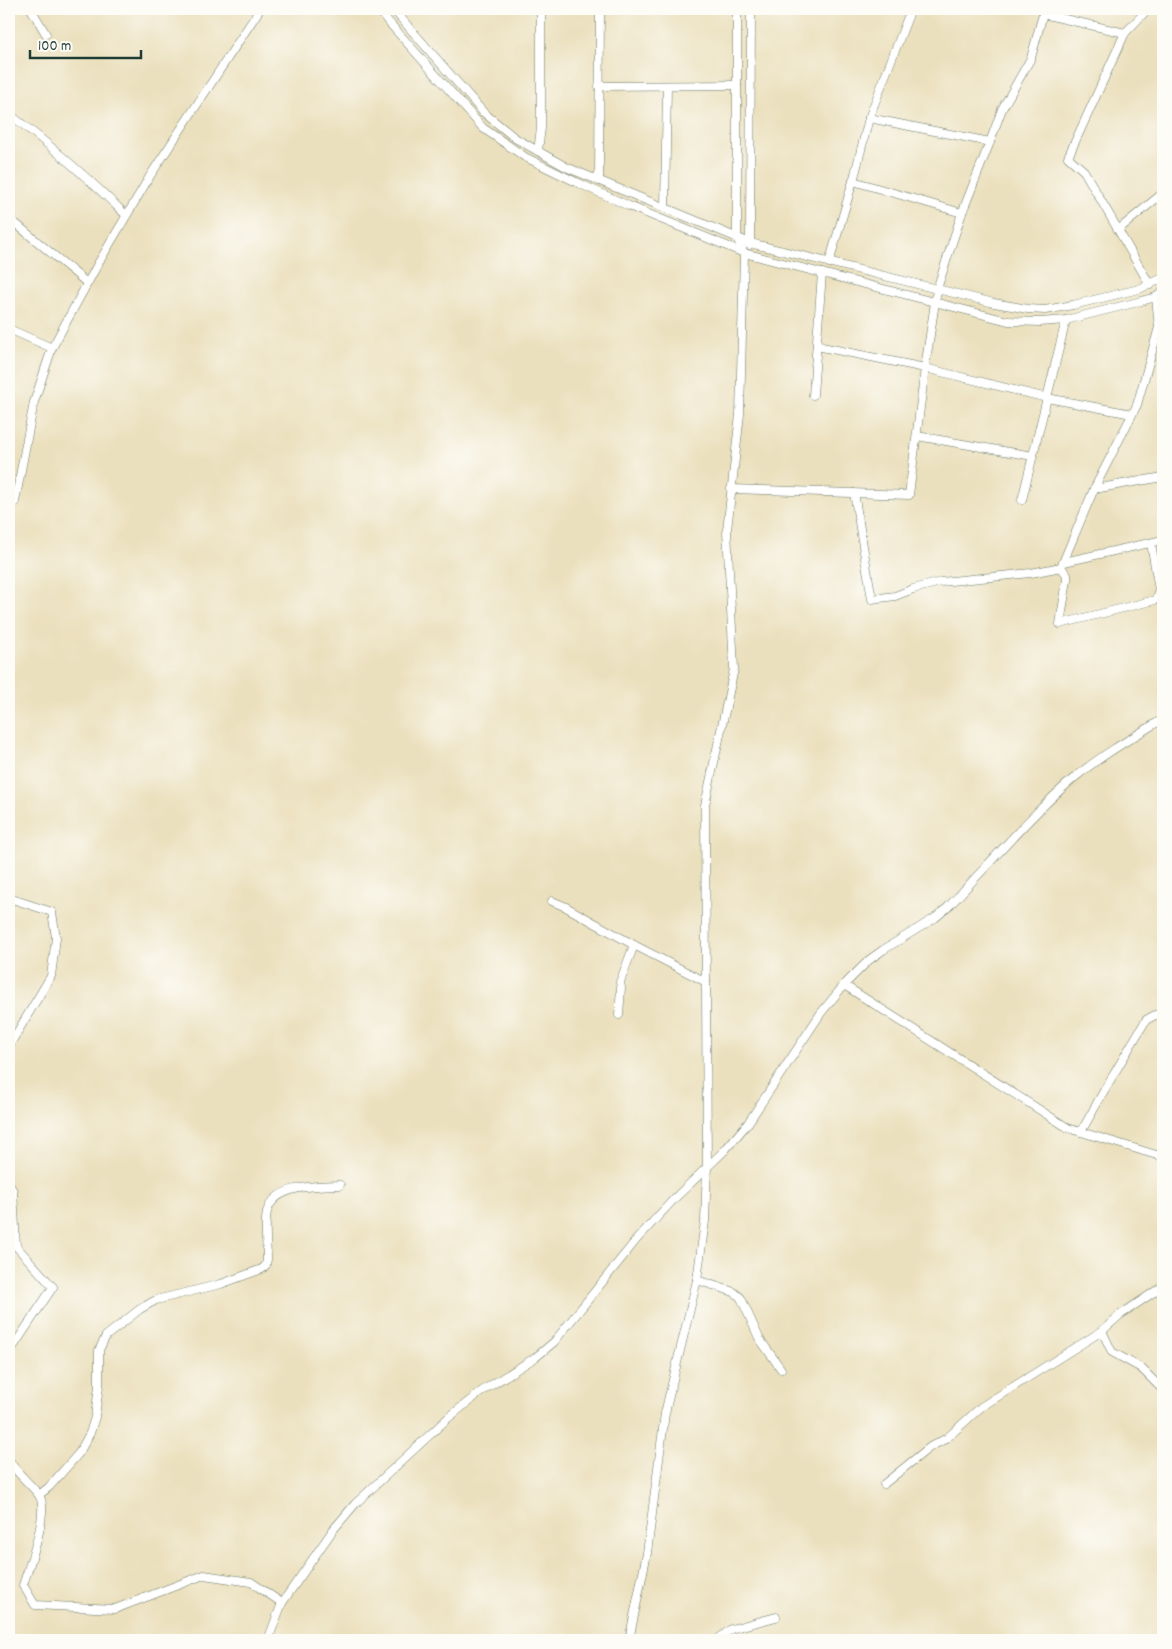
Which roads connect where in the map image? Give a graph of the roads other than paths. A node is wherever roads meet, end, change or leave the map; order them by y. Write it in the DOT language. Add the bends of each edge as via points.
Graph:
graph roads {
  1 [pos="31,9"];
  2 [pos="260,9"];
  3 [pos="377,9"];
  4 [pos="393,9"];
  5 [pos="541,9"];
  6 [pos="600,9"];
  7 [pos="737,9"];
  8 [pos="751,9"];
  9 [pos="912,9"];
  10 [pos="1148,9"];
  11 [pos="1125,33"];
  12 [pos="46,34"];
  13 [pos="737,85"];
  14 [pos="599,86"];
  15 [pos="667,86"];
  16 [pos="9,114"];
  17 [pos="869,118"];
  18 [pos="990,142"];
  19 [pos="538,151"];
  20 [pos="599,180"];
  21 [pos="853,181"];
  22 [pos="1163,193"];
  23 [pos="664,208"];
  24 [pos="962,213"];
  25 [pos="126,215"];
  26 [pos="9,218"];
  27 [pos="1118,230"];
  28 [pos="737,238"];
  29 [pos="750,243"];
  30 [pos="744,253"];
  31 [pos="829,263"];
  32 [pos="822,273"];
  33 [pos="1163,278"];
  34 [pos="87,283"];
  35 [pos="1150,285"];
  36 [pos="937,289"];
  37 [pos="1160,294"];
  38 [pos="935,302"];
  39 [pos="1066,320"];
  40 [pos="9,330"];
  41 [pos="817,346"];
  42 [pos="52,348"];
  43 [pos="925,368"];
  44 [pos="813,395"];
  45 [pos="1047,398"];
  46 [pos="1132,414"];
  47 [pos="917,436"];
  48 [pos="1033,456"];
  49 [pos="1163,477"];
  50 [pos="731,489"];
  51 [pos="1094,489"];
  52 [pos="854,493"];
  53 [pos="1022,500"];
  54 [pos="15,502"];
  55 [pos="1163,540"];
  56 [pos="1152,543"];
  57 [pos="1063,564"];
  58 [pos="1163,719"];
  59 [pos="9,898"];
  60 [pos="552,901"];
  61 [pos="634,945"];
  62 [pos="706,982"];
  63 [pos="844,985"];
  64 [pos="619,1015"];
  65 [pos="1163,1015"];
  66 [pos="9,1046"];
  67 [pos="1082,1132"];
  68 [pos="1163,1157"];
  69 [pos="707,1167"];
  70 [pos="9,1184"];
  71 [pos="340,1185"];
  72 [pos="697,1280"];
  73 [pos="1163,1286"];
  74 [pos="1102,1331"];
  75 [pos="9,1353"];
  76 [pos="781,1369"];
  77 [pos="1163,1390"];
  78 [pos="9,1460"];
  79 [pos="884,1484"];
  80 [pos="38,1495"];
  81 [pos="282,1603"];
  82 [pos="776,1617"];
  83 [pos="268,1640"];
  84 [pos="629,1640"];
  85 [pos="718,1640"];
  1 -- 12 [label="street"];
  2 -- 25 [label="street"];
  3 -- 30 [label="street" via="482,128 525,157 629,206"];
  4 -- 19 [label="street" via="483,112 515,138"];
  5 -- 19 [label="street" via="541,128"];
  6 -- 14 [label="street"];
  7 -- 13 [label="street"];
  8 -- 29 [label="street"];
  9 -- 17 [label="street"];
  10 -- 11 [label="street"];
  11 -- 18 [label="street" via="1043,14 1031,58 1002,109"];
  11 -- 27 [label="street" via="1068,157 1084,171"];
  13 -- 15 [label="street"];
  13 -- 28 [label="street"];
  14 -- 15 [label="street"];
  14 -- 20 [label="street"];
  15 -- 23 [label="street"];
  16 -- 25 [label="street" via="80,171"];
  17 -- 18 [label="street"];
  17 -- 21 [label="street"];
  18 -- 24 [label="street"];
  19 -- 20 [label="street"];
  20 -- 23 [label="street"];
  21 -- 24 [label="street"];
  21 -- 31 [label="street"];
  22 -- 27 [label="street"];
  23 -- 28 [label="street"];
  24 -- 36 [label="street"];
  25 -- 34 [label="street"];
  26 -- 34 [label="street"];
  27 -- 35 [label="street"];
  28 -- 29 [label="street"];
  28 -- 30 [label="street"];
  29 -- 30 [label="street"];
  29 -- 31 [label="street"];
  30 -- 32 [label="street"];
  30 -- 50 [label="street" via="740,414"];
  31 -- 36 [label="street"];
  32 -- 38 [label="street"];
  32 -- 41 [label="street"];
  33 -- 35 [label="street"];
  34 -- 42 [label="street"];
  35 -- 36 [label="street" via="1045,310 994,303"];
  36 -- 38 [label="street"];
  37 -- 39 [label="street"];
  37 -- 46 [label="street" via="1159,327"];
  38 -- 39 [label="street" via="1008,321"];
  38 -- 43 [label="street"];
  39 -- 45 [label="street"];
  40 -- 42 [label="street"];
  41 -- 43 [label="street"];
  41 -- 44 [label="street"];
  42 -- 54 [label="street" via="34,402"];
  43 -- 45 [label="street"];
  43 -- 47 [label="street"];
  45 -- 46 [label="street"];
  45 -- 48 [label="street"];
  46 -- 51 [label="street"];
  47 -- 48 [label="street"];
  47 -- 52 [label="street" via="910,494"];
  48 -- 53 [label="street"];
  49 -- 51 [label="street"];
  50 -- 52 [label="street"];
  50 -- 62 [label="street" via="727,530 734,669 705,805"];
  51 -- 57 [label="street"];
  52 -- 57 [label="street" via="872,599 895,596 941,582 1031,573"];
  55 -- 56 [label="street"];
  56 -- 57 [label="street"];
  56 -- 57 [label="street" via="1159,590 1155,600 1060,624 1067,580"];
  58 -- 63 [label="street" via="1101,757 1074,778 946,908 883,950"];
  59 -- 66 [label="street" via="52,912 56,938 51,976"];
  60 -- 61 [label="street"];
  61 -- 62 [label="street"];
  61 -- 64 [label="street" via="620,982"];
  62 -- 69 [label="street"];
  63 -- 67 [label="street" via="1068,1128"];
  63 -- 69 [label="street" via="821,1013 748,1123"];
  65 -- 67 [label="street" via="1146,1020"];
  67 -- 68 [label="street"];
  69 -- 72 [label="street" via="705,1221"];
  69 -- 81 [label="street" via="637,1239 554,1342 448,1418 355,1504 332,1530"];
  70 -- 75 [label="street" via="13,1191 16,1246 53,1287"];
  71 -- 80 [label="street" via="291,1190 271,1203 266,1221 267,1259 262,1269 221,1284 156,1300 106,1336 99,1350 99,1386 90,1433 79,1453"];
  72 -- 76 [label="street" via="734,1292 741,1298 759,1338"];
  72 -- 84 [label="street" via="664,1413 648,1554"];
  73 -- 74 [label="street"];
  74 -- 77 [label="street" via="1112,1352 1142,1368"];
  74 -- 79 [label="street" via="981,1407 947,1438 930,1447"];
  78 -- 80 [label="street"];
  80 -- 81 [label="street" via="42,1502 42,1517 23,1585 35,1605 115,1609 204,1575 250,1582"];
  81 -- 83 [label="street"];
  82 -- 85 [label="street" via="731,1629"];
}
